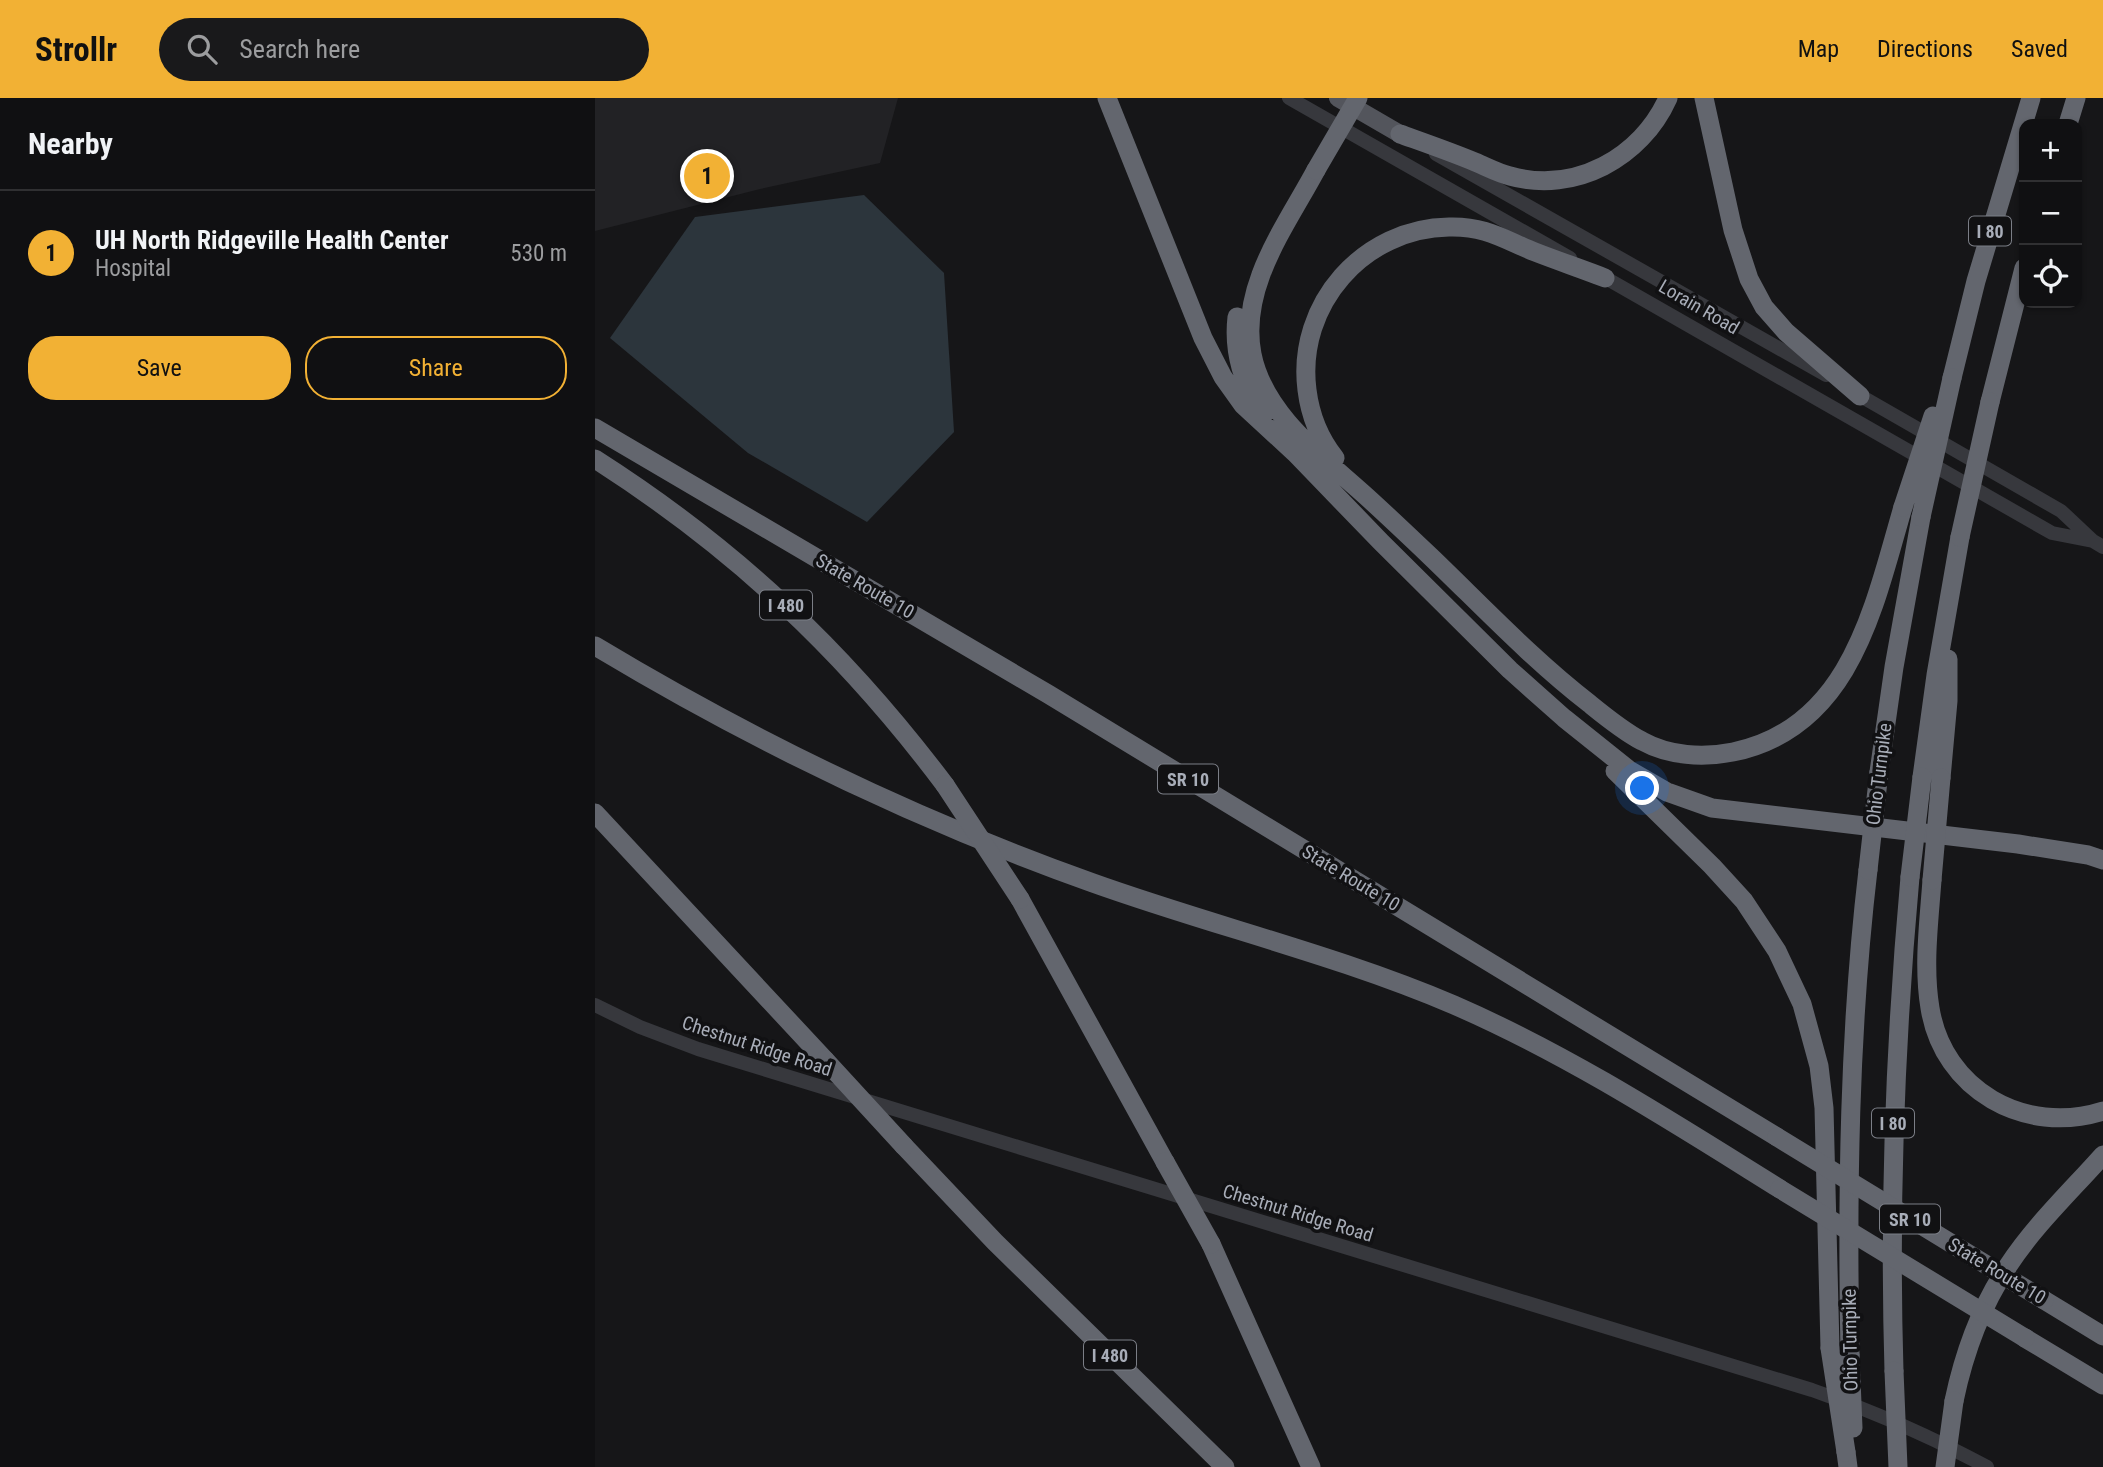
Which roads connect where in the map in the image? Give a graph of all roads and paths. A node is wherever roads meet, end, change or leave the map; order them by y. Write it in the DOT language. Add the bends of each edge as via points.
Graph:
graph roads {
  1 [pos="1107,98"];
  2 [pos="1289,98"];
  3 [pos="1338,98"];
  4 [pos="1347,98"];
  5 [pos="1358,98"];
  6 [pos="1668,98"];
  7 [pos="1704,98"];
  8 [pos="2031,98"];
  9 [pos="2076,98"];
  10 [pos="2070,119"];
  11 [pos="1400,134"];
  12 [pos="1312,168"];
  13 [pos="1605,278"];
  14 [pos="2019,288"];
  15 [pos="1810,366"];
  16 [pos="1950,377"];
  17 [pos="1798,388"];
  18 [pos="1860,396"];
  19 [pos="595,428"];
  20 [pos="1295,453"];
  21 [pos="595,459"];
  22 [pos="1366,496"];
  23 [pos="2098,544"];
  24 [pos="595,646"];
  25 [pos="1562,682"];
  26 [pos="1564,718"];
  27 [pos="1931,778"];
  28 [pos="595,813"];
  29 [pos="2103,848"];
  30 [pos="2103,860"];
  31 [pos="595,1004"];
  32 [pos="2103,1111"];
  33 [pos="2103,1156"];
  34 [pos="2103,1336"];
  35 [pos="2103,1385"];
  36 [pos="1851,1461"];
  37 [pos="1225,1467"];
  38 [pos="1311,1467"];
  39 [pos="1898,1467"];
  40 [pos="1945,1467"];
  41 [pos="1987,1467"];
  1 -- 20 [label="highway" via="1215,365 1243,405"];
  2 -- 13 [label="street, Lorain Road"];
  3 -- 11 [label="main road, Lorain Road"];
  4 -- 12 [label="highway"];
  5 -- 12 [label="highway, bridge"];
  6 -- 11 [label="highway" via="1652,126 1628,152 1601,168 1565,179 1510,176"];
  7 -- 18 [label="highway" via="1733,230 1749,279 1764,307 1786,332"];
  8 -- 16 [label="highway, I 80"];
  9 -- 10 [label="highway"];
  11 -- 15 [label="street, Lorain Road"];
  12 -- 20 [label="highway" via="1250,267 1236,328 1248,388"];
  12 -- 22 [label="highway" via="1256,285 1249,326 1252,354 1260,380 1283,416"];
  13 -- 17 [label="street, Lorain Road"];
  13 -- 22 [label="highway" via="1497,234 1462,227 1400,236 1376,247 1348,269 1316,318 1308,345 1306,385 1323,440"];
  14 -- 27 [label="highway, I 80, bridge" via="1960,537 1945,623 1948,701"];
  15 -- 17 [label="street"];
  15 -- 18 [label="street, Lorain Road"];
  16 -- 25 [label="highway, bridge" via="1869,615 1845,671 1814,711 1780,736 1754,746 1699,755 1667,751 1641,741"];
  16 -- 36 [label="highway, Ohio Turnpike / I 80, bridge" via="1894,667 1861,942 1848,1225"];
  17 -- 23 [label="street, Lorain Road" via="2052,533"];
  18 -- 23 [label="street, Lorain Road" via="2061,511"];
  19 -- 34 [label="highway, State Route 10 / SR 10, bridge" via="1048,694"];
  20 -- 26 [label="highway" via="1510,670"];
  21 -- 38 [label="highway, I 480, bridge" via="704,536 794,612 869,689 946,785 1020,899 1211,1244"];
  22 -- 25 [label="highway"];
  24 -- 35 [label="highway, SR 10, bridge" via="791,754 989,845 1140,900 1358,968 1487,1020 1610,1085"];
  25 -- 29 [label="highway" via="1619,750 1647,770 1688,789 1761,804 2047,837"];
  26 -- 30 [label="highway" via="1647,781 1680,798 1712,807 2029,846"];
  26 -- 36 [label="highway, bridge" via="1744,901 1777,951 1798,995 1814,1042 1824,1108 1830,1348"];
  27 -- 32 [label="highway, bridge" via="1928,992 1945,1052 1975,1088 2014,1111 2058,1118"];
  27 -- 39 [label="highway, I 80, bridge" via="1910,877 1893,1111 1891,1260"];
  28 -- 37 [label="highway, I 480, bridge" via="995,1242"];
  31 -- 41 [label="street, Chestnut Ridge Road" via="698,1049 1812,1390 1913,1428"];
  33 -- 40 [label="highway, bridge" via="1999,1279 1968,1345"];
}
